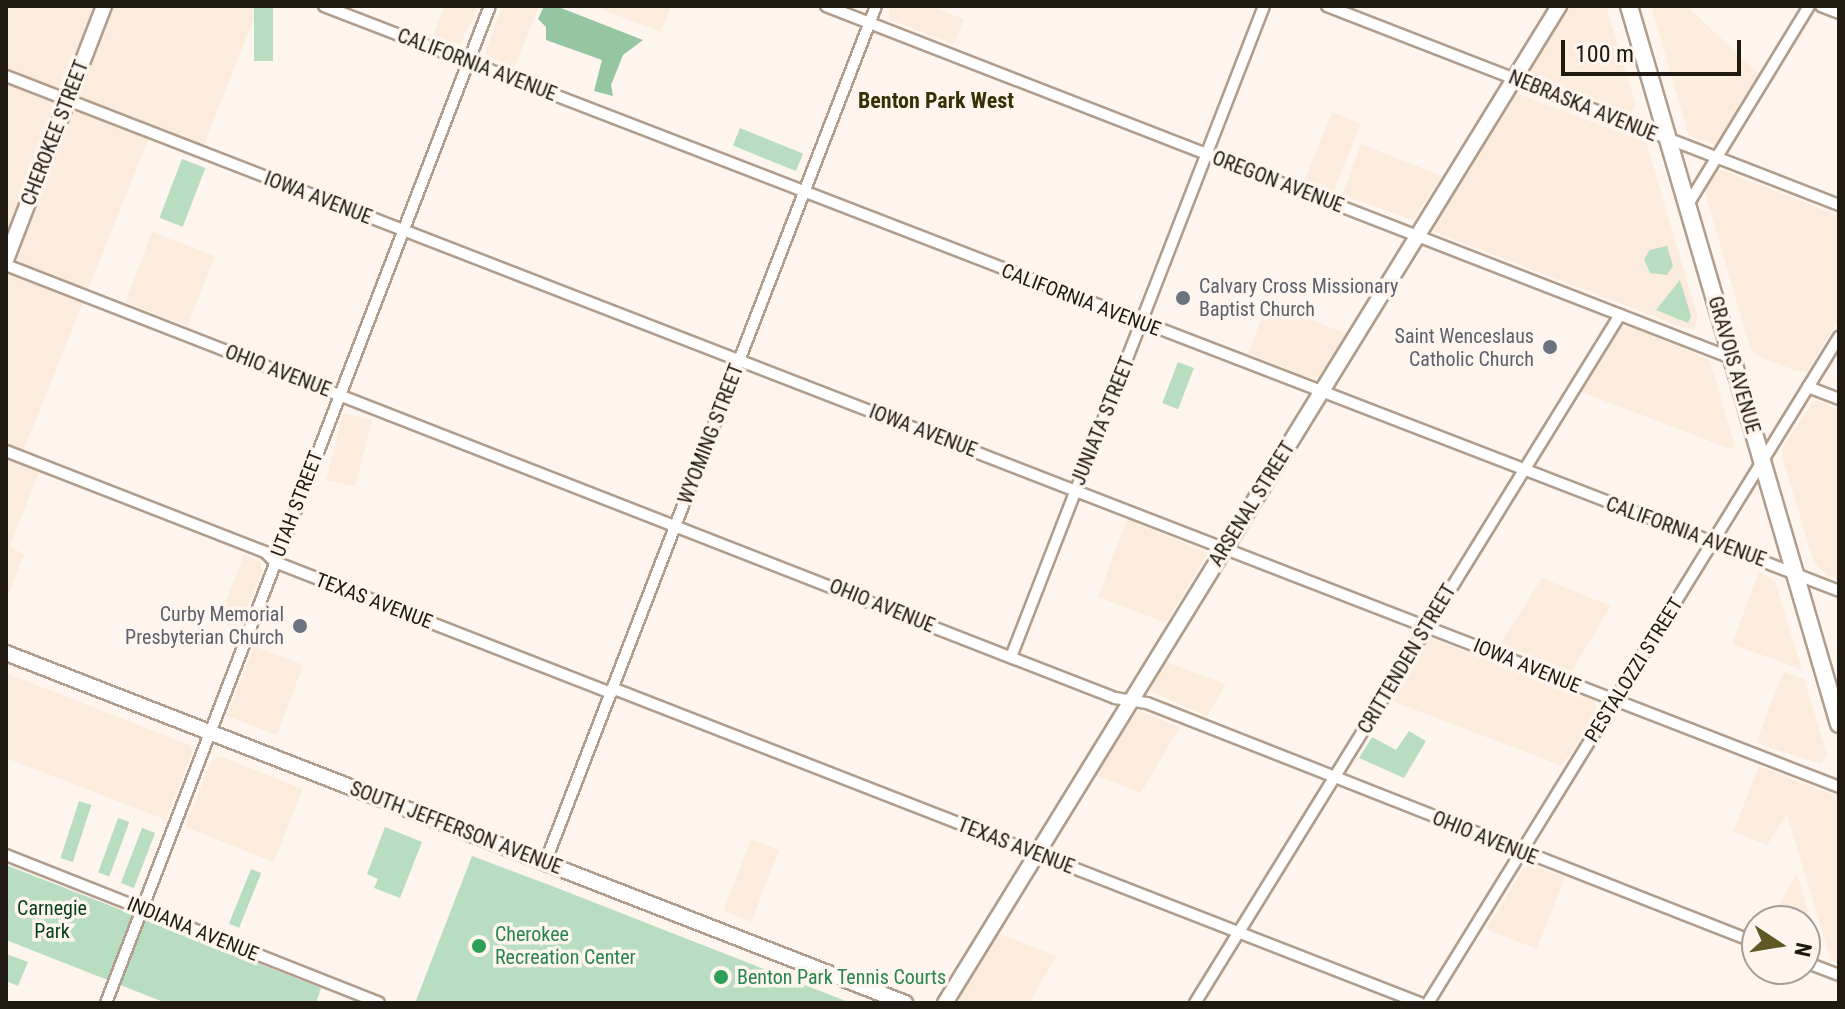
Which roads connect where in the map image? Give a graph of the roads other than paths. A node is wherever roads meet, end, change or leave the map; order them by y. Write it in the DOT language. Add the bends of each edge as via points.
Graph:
graph roads {
  1 [pos="104,6"];
  2 [pos="324,6"];
  3 [pos="490,6"];
  4 [pos="826,6"];
  5 [pos="876,6"];
  6 [pos="1264,6"];
  7 [pos="1327,6"];
  8 [pos="1559,6"];
  9 [pos="1629,6"];
  10 [pos="1809,6"];
  11 [pos="1821,6"];
  12 [pos="1839,13"];
  13 [pos="870,23"];
  14 [pos="468,62"];
  15 [pos="6,76"];
  16 [pos="1514,78"];
  17 [pos="68,100"];
  18 [pos="1668,139"];
  19 [pos="1207,154"];
  20 [pos="1717,158"];
  21 [pos="804,193"];
  22 [pos="1839,205"];
  23 [pos="1687,206"];
  24 [pos="403,230"];
  25 [pos="1417,236"];
  26 [pos="6,263"];
  27 [pos="1620,315"];
  28 [pos="1142,323"];
  29 [pos="1839,337"];
  30 [pos="1731,358"];
  31 [pos="739,361"];
  32 [pos="1808,387"];
  33 [pos="1321,392"];
  34 [pos="340,395"];
  35 [pos="1839,399"];
  36 [pos="6,451"];
  37 [pos="1762,462"];
  38 [pos="1522,471"];
  39 [pos="1075,490"];
  40 [pos="676,525"];
  41 [pos="1713,542"];
  42 [pos="1225,548"];
  43 [pos="275,562"];
  44 [pos="1795,574"];
  45 [pos="1839,591"];
  46 [pos="1426,626"];
  47 [pos="6,653"];
  48 [pos="1011,657"];
  49 [pos="612,691"];
  50 [pos="1131,701"];
  51 [pos="1615,701"];
  52 [pos="1839,724"];
  53 [pos="211,732"];
  54 [pos="1334,778"];
  55 [pos="1839,787"];
  56 [pos="1521,853"];
  57 [pos="1037,854"];
  58 [pos="6,855"];
  59 [pos="545,863"];
  60 [pos="143,909"];
  61 [pos="1240,933"];
  62 [pos="1741,937"];
  63 [pos="106,1003"];
  64 [pos="379,1003"];
  65 [pos="905,1003"];
  66 [pos="945,1003"];
  67 [pos="1195,1003"];
  68 [pos="1420,1003"];
  69 [pos="1428,1003"];
  1 -- 17 [label="main road, CHEROKEE STREET"];
  2 -- 14 [label="street, CALIFORNIA AVENUE"];
  3 -- 14 [label="street, UTAH STREET"];
  4 -- 13 [label="street, OREGON AVENUE"];
  5 -- 13 [label="street, WYOMING STREET"];
  6 -- 19 [label="street, JUNIATA STREET"];
  7 -- 16 [label="street, NEBRASKA AVENUE"];
  8 -- 16 [label="main road, ARSENAL STREET"];
  9 -- 18 [label="main road, GRAVOIS AVENUE"];
  10 -- 20 [label="street"];
  11 -- 12 [label="street"];
  13 -- 19 [label="street, OREGON AVENUE"];
  13 -- 21 [label="street, WYOMING STREET"];
  14 -- 21 [label="street, CALIFORNIA AVENUE"];
  14 -- 24 [label="street, UTAH STREET"];
  15 -- 17 [label="street, IOWA AVENUE"];
  16 -- 18 [label="street, NEBRASKA AVENUE"];
  16 -- 25 [label="main road, ARSENAL STREET"];
  17 -- 24 [label="street, IOWA AVENUE"];
  17 -- 26 [label="main road, CHEROKEE STREET"];
  18 -- 20 [label="street, NEBRASKA AVENUE"];
  18 -- 23 [label="main road, GRAVOIS AVENUE"];
  19 -- 25 [label="street, OREGON AVENUE"];
  19 -- 28 [label="street, JUNIATA STREET"];
  20 -- 22 [label="street, NEBRASKA AVENUE"];
  20 -- 23 [label="street"];
  21 -- 28 [label="street, CALIFORNIA AVENUE"];
  21 -- 31 [label="street, WYOMING STREET"];
  23 -- 30 [label="main road, GRAVOIS AVENUE"];
  24 -- 31 [label="street, IOWA AVENUE"];
  24 -- 34 [label="street, UTAH STREET"];
  25 -- 27 [label="street, OREGON AVENUE"];
  25 -- 33 [label="main road, ARSENAL STREET"];
  26 -- 34 [label="street, OHIO AVENUE"];
  27 -- 30 [label="street, OREGON AVENUE"];
  27 -- 38 [label="street, CRITTENDEN STREET"];
  28 -- 33 [label="street, CALIFORNIA AVENUE"];
  28 -- 39 [label="street, JUNIATA STREET"];
  29 -- 32 [label="street, PESTALOZZI STREET"];
  30 -- 37 [label="main road, GRAVOIS AVENUE"];
  31 -- 39 [label="street, IOWA AVENUE"];
  31 -- 40 [label="street, WYOMING STREET"];
  32 -- 35 [label="street"];
  32 -- 37 [label="street, PESTALOZZI STREET"];
  33 -- 38 [label="street, CALIFORNIA AVENUE"];
  33 -- 42 [label="main road, ARSENAL STREET"];
  34 -- 40 [label="street, OHIO AVENUE"];
  34 -- 43 [label="street, UTAH STREET"];
  36 -- 43 [label="street, TEXAS AVENUE" via="265,552"];
  37 -- 41 [label="street, PESTALOZZI STREET"];
  37 -- 44 [label="main road, GRAVOIS AVENUE"];
  38 -- 41 [label="street, CALIFORNIA AVENUE"];
  38 -- 46 [label="street, CRITTENDEN STREET"];
  39 -- 42 [label="street, IOWA AVENUE"];
  39 -- 48 [label="street, JUNIATA STREET"];
  40 -- 48 [label="street, OHIO AVENUE"];
  40 -- 49 [label="street, WYOMING STREET"];
  41 -- 44 [label="street, CALIFORNIA AVENUE"];
  41 -- 51 [label="street, PESTALOZZI STREET"];
  42 -- 46 [label="street, IOWA AVENUE"];
  42 -- 50 [label="main road, ARSENAL STREET"];
  43 -- 49 [label="street, TEXAS AVENUE"];
  43 -- 53 [label="street, UTAH STREET"];
  44 -- 45 [label="street, CALIFORNIA AVENUE"];
  44 -- 52 [label="main road, GRAVOIS AVENUE"];
  46 -- 51 [label="street, IOWA AVENUE"];
  46 -- 54 [label="street, CRITTENDEN STREET"];
  47 -- 53 [label="main road, SOUTH JEFFERSON AVENUE"];
  48 -- 50 [label="street, OHIO AVENUE"];
  49 -- 57 [label="street, TEXAS AVENUE"];
  49 -- 59 [label="street, WYOMING STREET"];
  50 -- 54 [label="street, OHIO AVENUE"];
  50 -- 57 [label="main road, ARSENAL STREET"];
  51 -- 55 [label="street, IOWA AVENUE"];
  51 -- 56 [label="street, PESTALOZZI STREET"];
  53 -- 59 [label="main road, SOUTH JEFFERSON AVENUE"];
  53 -- 60 [label="street, UTAH STREET"];
  54 -- 56 [label="street, OHIO AVENUE"];
  54 -- 61 [label="street, CRITTENDEN STREET"];
  56 -- 62 [label="street, OHIO AVENUE"];
  56 -- 69 [label="street, PESTALOZZI STREET"];
  57 -- 61 [label="street, TEXAS AVENUE"];
  57 -- 66 [label="main road, ARSENAL STREET"];
  58 -- 60 [label="street, INDIANA AVENUE"];
  59 -- 65 [label="main road, SOUTH JEFFERSON AVENUE"];
  60 -- 63 [label="street, UTAH STREET"];
  60 -- 64 [label="street, INDIANA AVENUE"];
  61 -- 67 [label="street, CRITTENDEN STREET"];
  61 -- 68 [label="street, TEXAS AVENUE"];
}
